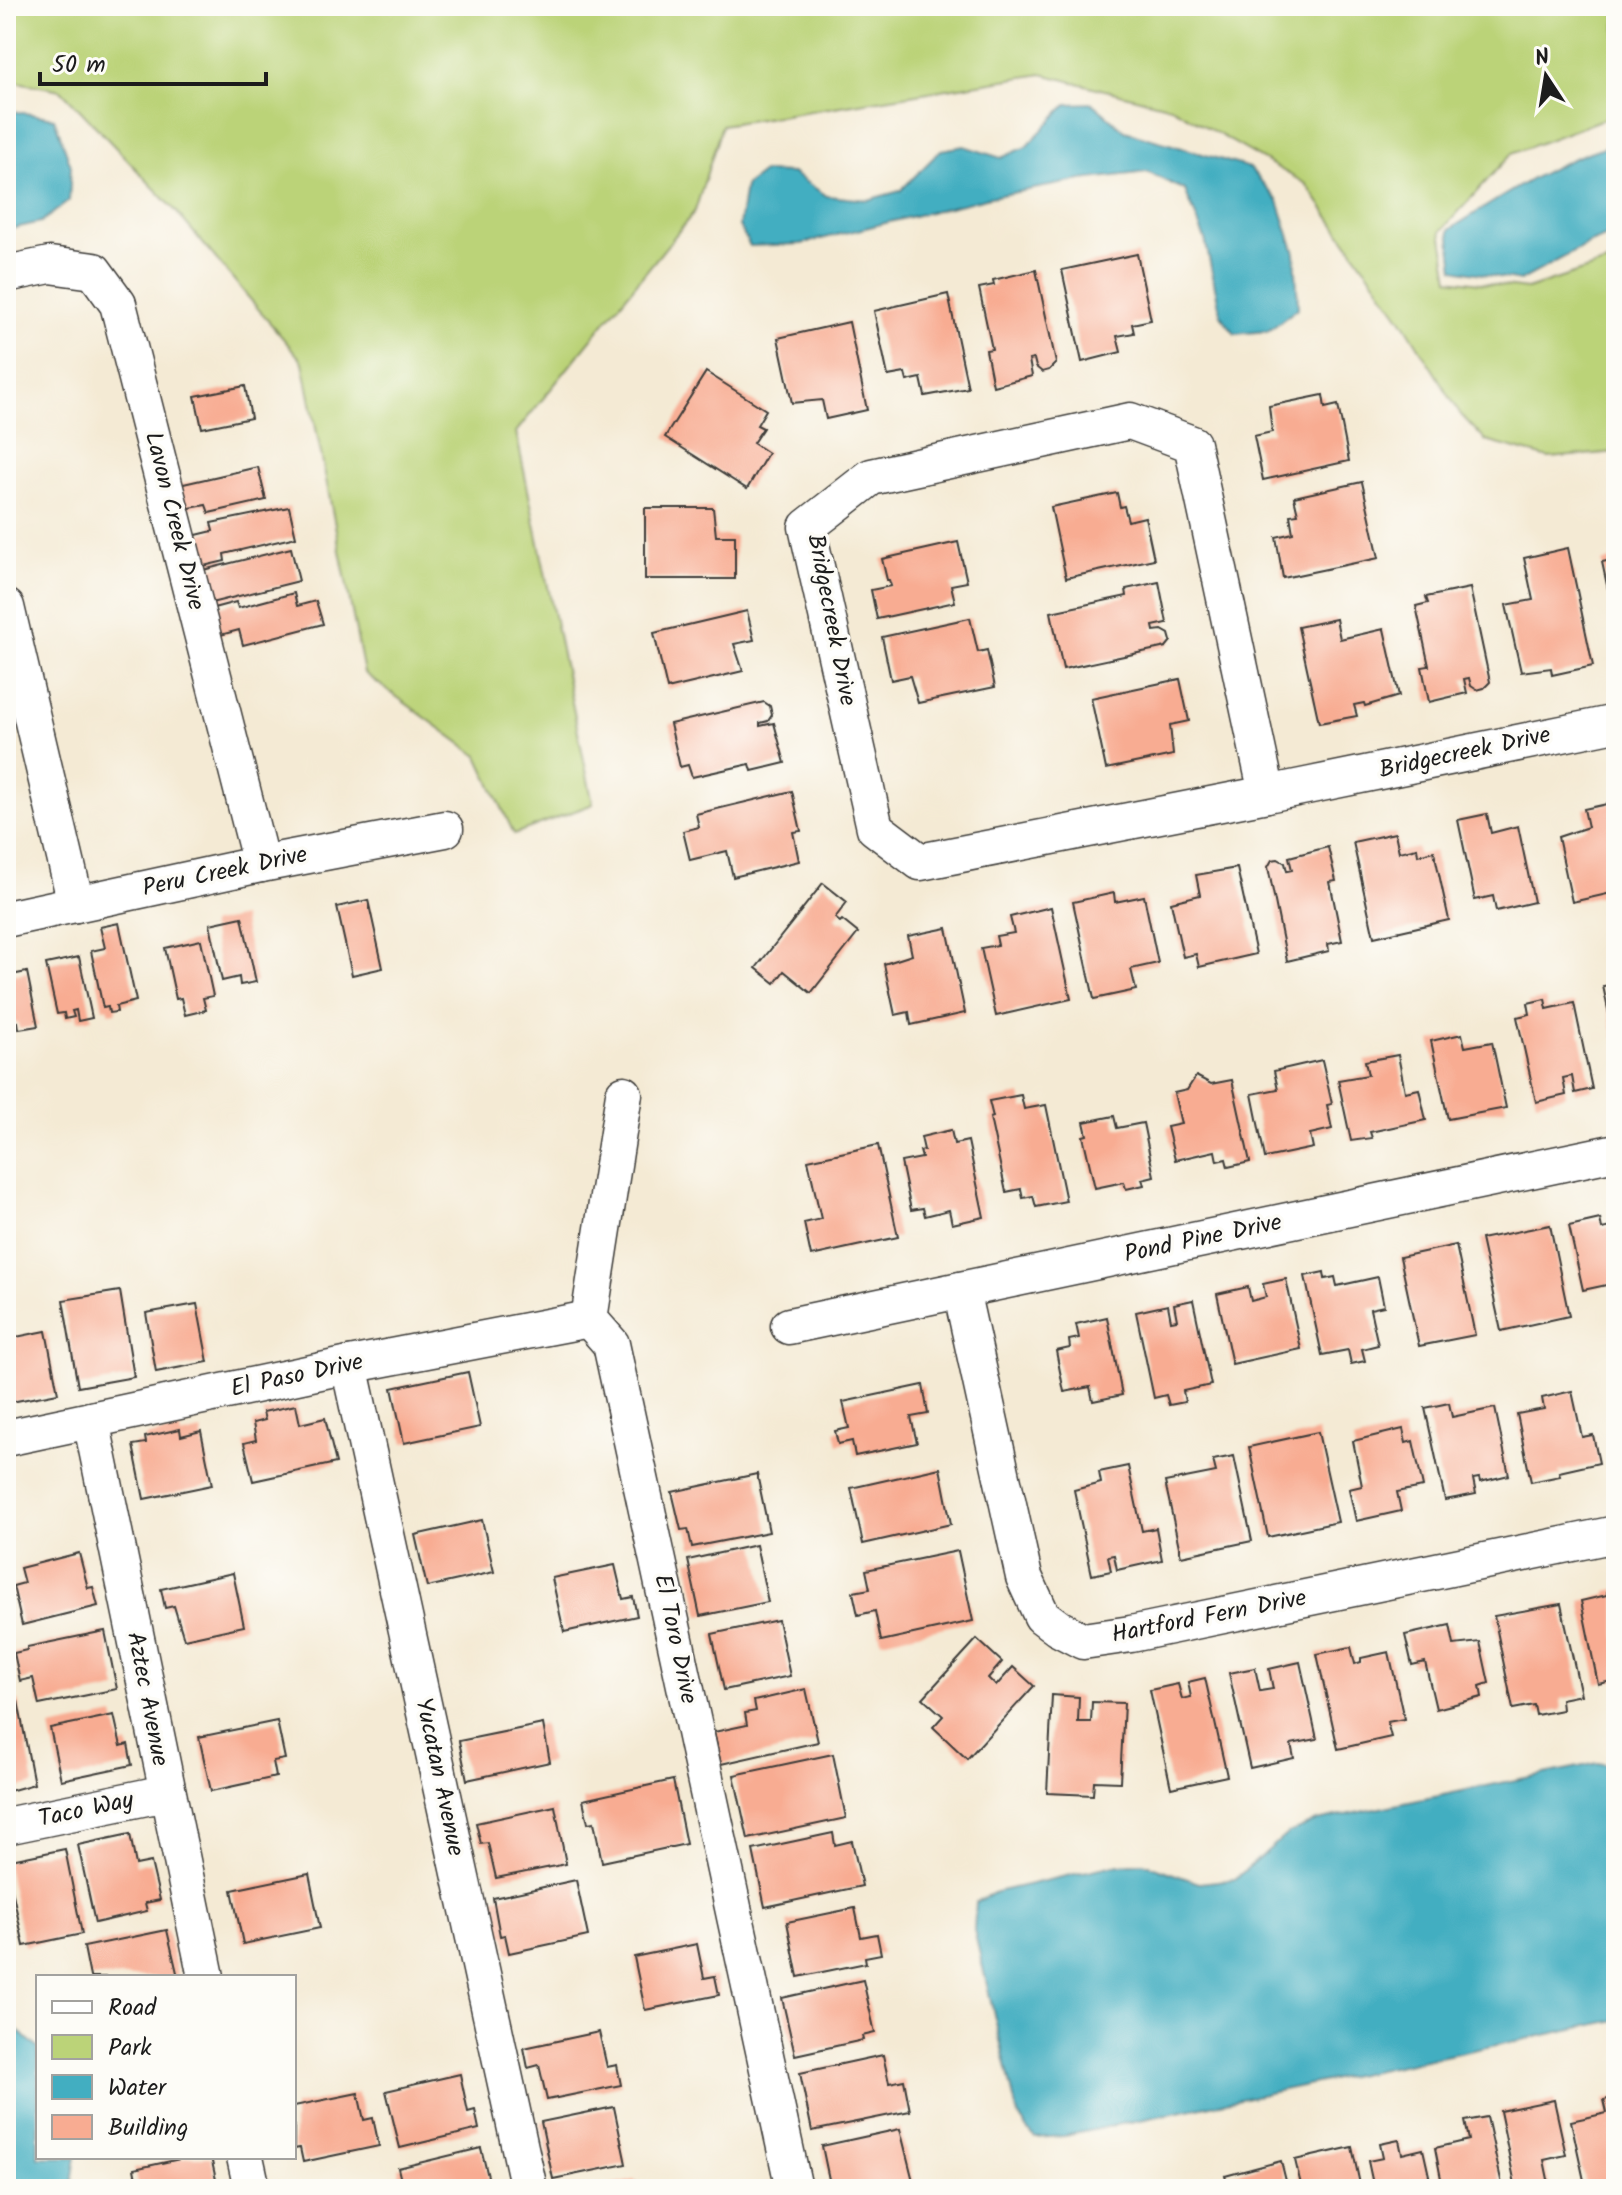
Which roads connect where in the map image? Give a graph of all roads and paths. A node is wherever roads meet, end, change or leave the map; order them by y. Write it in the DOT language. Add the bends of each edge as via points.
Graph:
graph roads {
  1 [pos="6,274"];
  2 [pos="6,607"];
  3 [pos="1616,723"];
  4 [pos="1267,794"];
  5 [pos="445,829"];
  6 [pos="261,864"];
  7 [pos="76,904"];
  8 [pos="6,919"];
  9 [pos="624,1094"];
  10 [pos="1616,1152"];
  11 [pos="961,1290"];
  12 [pos="589,1319"];
  13 [pos="789,1326"];
  14 [pos="349,1365"];
  15 [pos="91,1420"];
  16 [pos="6,1438"];
  17 [pos="1616,1534"];
  18 [pos="166,1793"];
  19 [pos="6,1826"];
  20 [pos="206,1975"];
  21 [pos="245,2159"];
  22 [pos="252,2189"];
  23 [pos="529,2189"];
  24 [pos="794,2189"];
  1 -- 6 [label="street, Lavon Creek Drive" via="50,265 94,271 118,304"];
  2 -- 7 [label="street"];
  3 -- 4 [label="street, Bridgecreek Drive"];
  4 -- 4 [label="street, Bridgecreek Drive" via="1192,444 1130,421 1115,424 871,477 807,527 875,828 920,862"];
  5 -- 6 [label="street, Peru Creek Drive"];
  6 -- 7 [label="street, Peru Creek Drive"];
  7 -- 8 [label="street, Peru Creek Drive"];
  9 -- 12 [label="street"];
  10 -- 11 [label="street, Pond Pine Drive"];
  11 -- 13 [label="street, Pond Pine Drive"];
  11 -- 17 [label="street, Hartford Fern Drive" via="1024,1577 1042,1616 1083,1641"];
  12 -- 14 [label="street, El Paso Drive"];
  12 -- 24 [label="street, El Toro Drive" via="611,1344"];
  14 -- 15 [label="street, El Paso Drive"];
  14 -- 23 [label="street, Yucatan Avenue"];
  15 -- 16 [label="street, El Paso Drive"];
  15 -- 18 [label="street, Aztec Avenue"];
  18 -- 19 [label="street, Taco Way"];
  18 -- 20 [label="street, Aztec Avenue"];
  21 -- 22 [label="street"];
}
